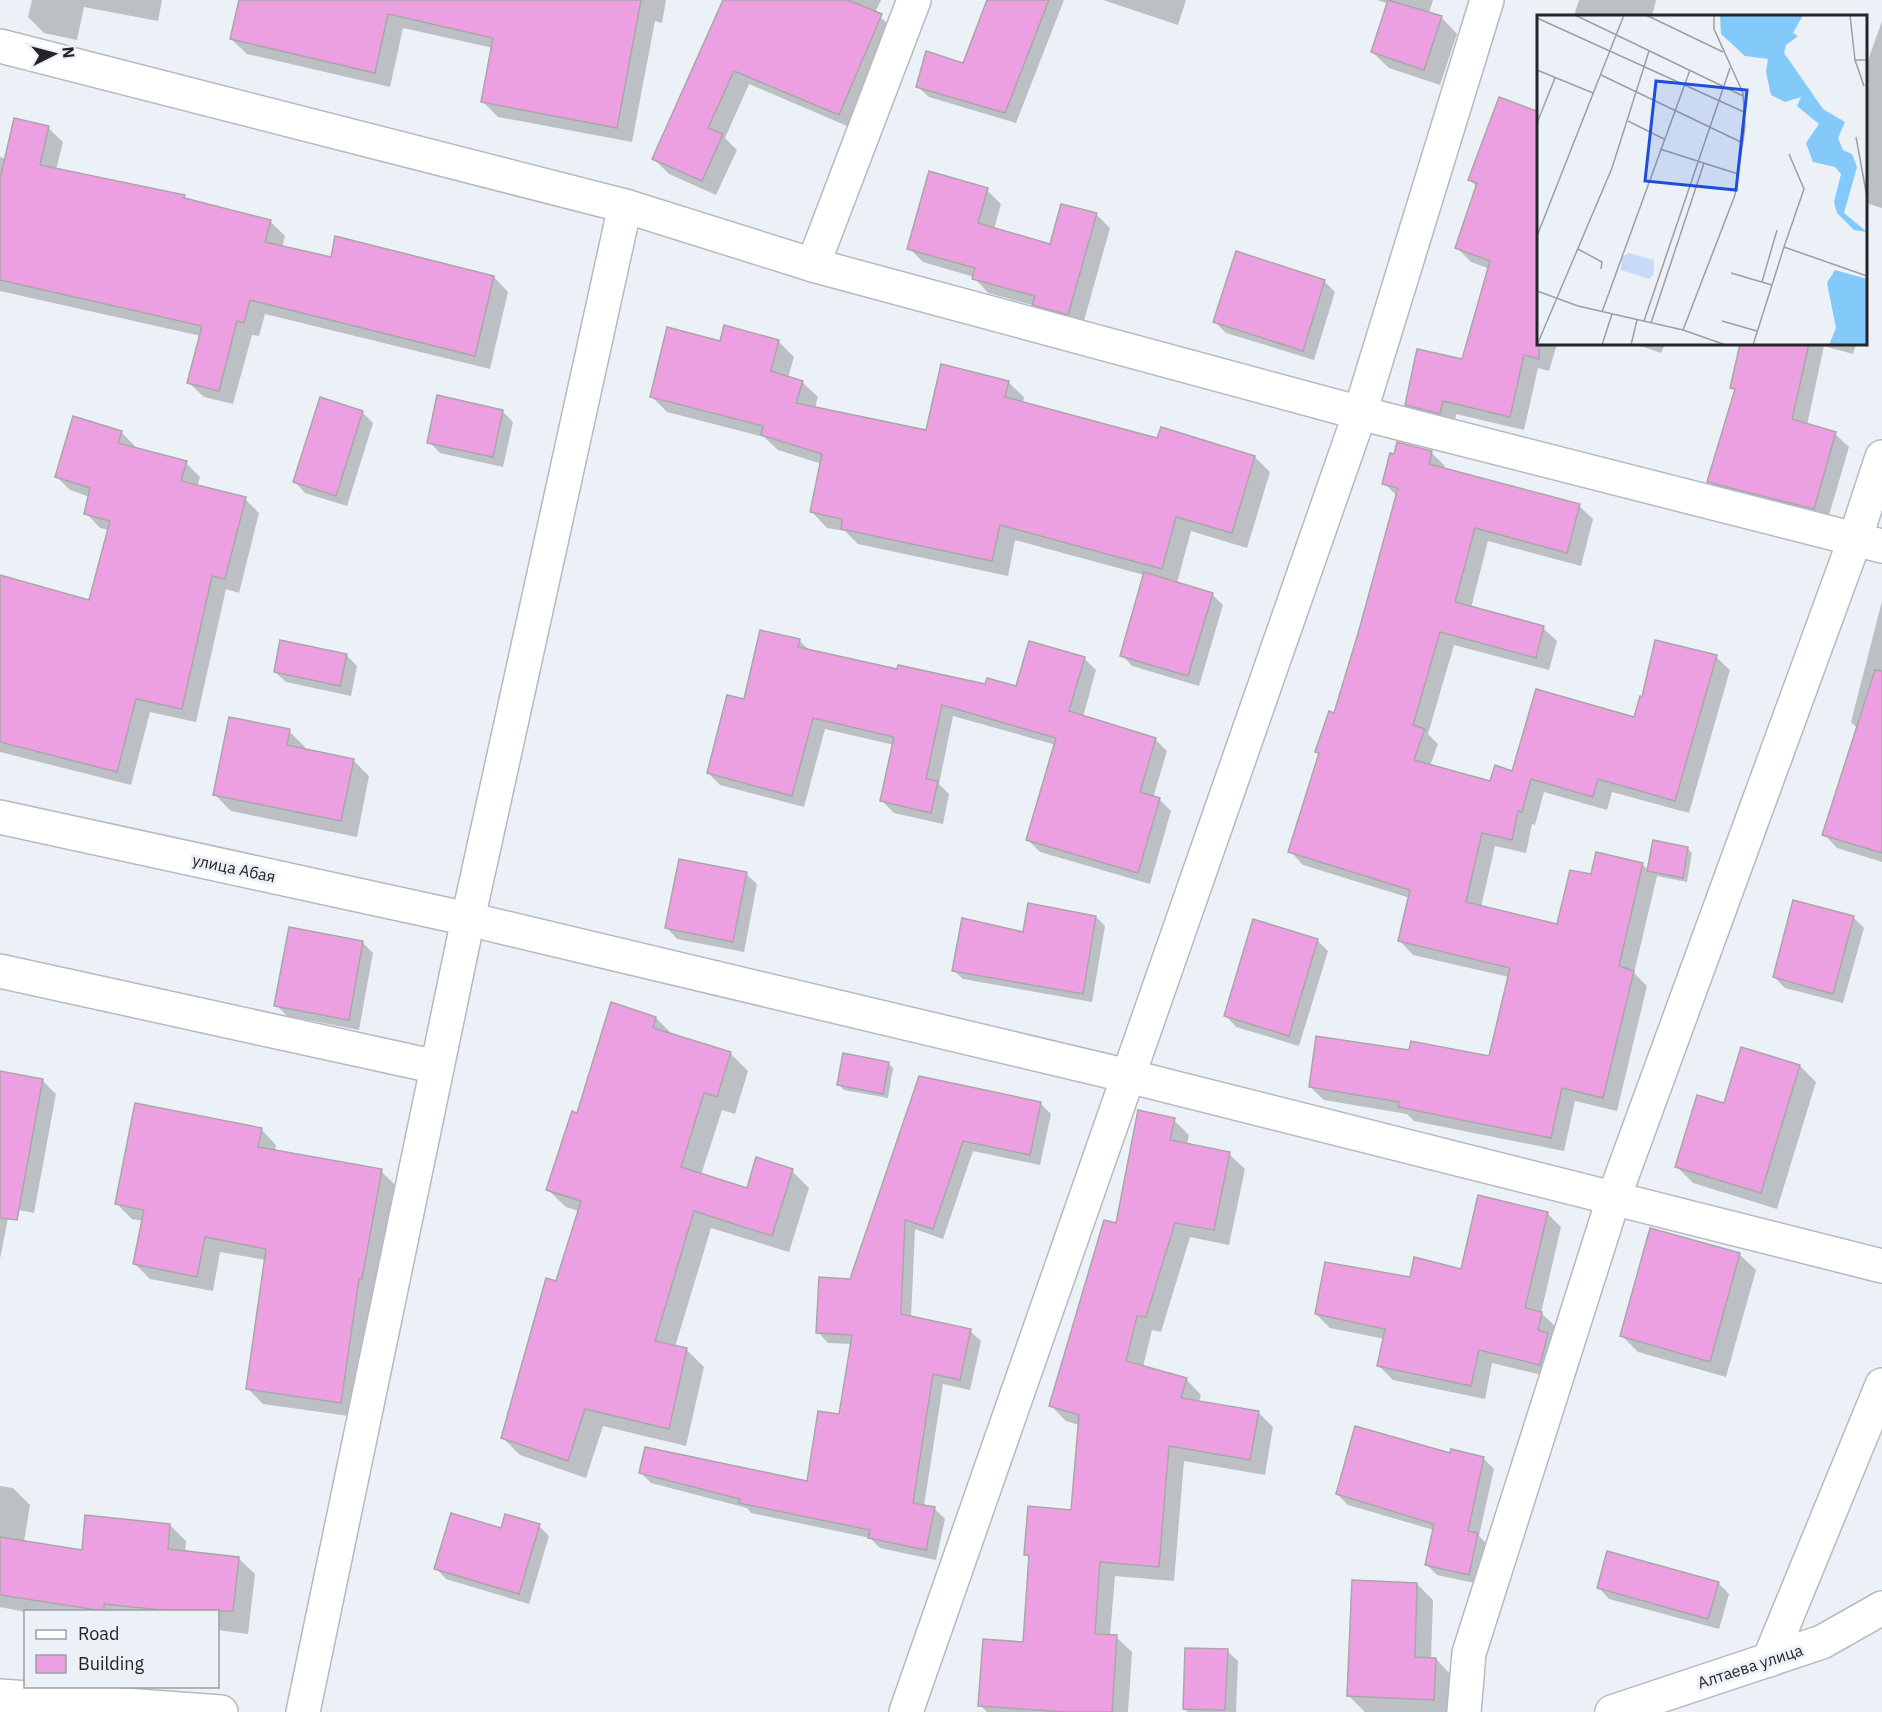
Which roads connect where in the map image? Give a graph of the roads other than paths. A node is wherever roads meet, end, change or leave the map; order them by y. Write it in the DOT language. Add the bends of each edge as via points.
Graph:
graph roads {
  1 [pos="914,0"];
  2 [pos="1487,0"];
  3 [pos="0,45"];
  4 [pos="625,206"];
  5 [pos="813,265"];
  6 [pos="1360,413"];
  7 [pos="1882,457"];
  8 [pos="1868,543"];
  9 [pos="0,817"];
  10 [pos="468,919"];
  11 [pos="0,971"];
  12 [pos="437,1067"];
  13 [pos="1128,1076"];
  14 [pos="1613,1200"];
  15 [pos="1882,1266"];
  16 [pos="1882,1385"];
  17 [pos="1882,1608"];
  18 [pos="1769,1660"];
  19 [pos="0,1696"];
  20 [pos="221,1712"];
  21 [pos="303,1712"];
  22 [pos="906,1712"];
  23 [pos="1464,1712"];
  24 [pos="1612,1712"];
  1 -- 5 [label="street"];
  2 -- 6 [label="street"];
  3 -- 4 [label="street"];
  4 -- 5 [label="street"];
  4 -- 10 [label="street"];
  5 -- 6 [label="street"];
  6 -- 8 [label="street"];
  6 -- 13 [label="street"];
  7 -- 8 [label="street"];
  8 -- 14 [label="street"];
  9 -- 10 [label="street, улица Абая"];
  10 -- 12 [label="street"];
  10 -- 13 [label="street, улица Абая"];
  11 -- 12 [label="street"];
  12 -- 21 [label="street"];
  13 -- 14 [label="street, улица Абая"];
  13 -- 22 [label="street"];
  14 -- 15 [label="street, улица Абая"];
  14 -- 23 [label="street" via="1469,1653"];
  16 -- 18 [label="street"];
  17 -- 18 [label="street, Алтаева улица" via="1822,1642"];
  18 -- 24 [label="street, Алтаева улица"];
  19 -- 20 [label="street"];
}
